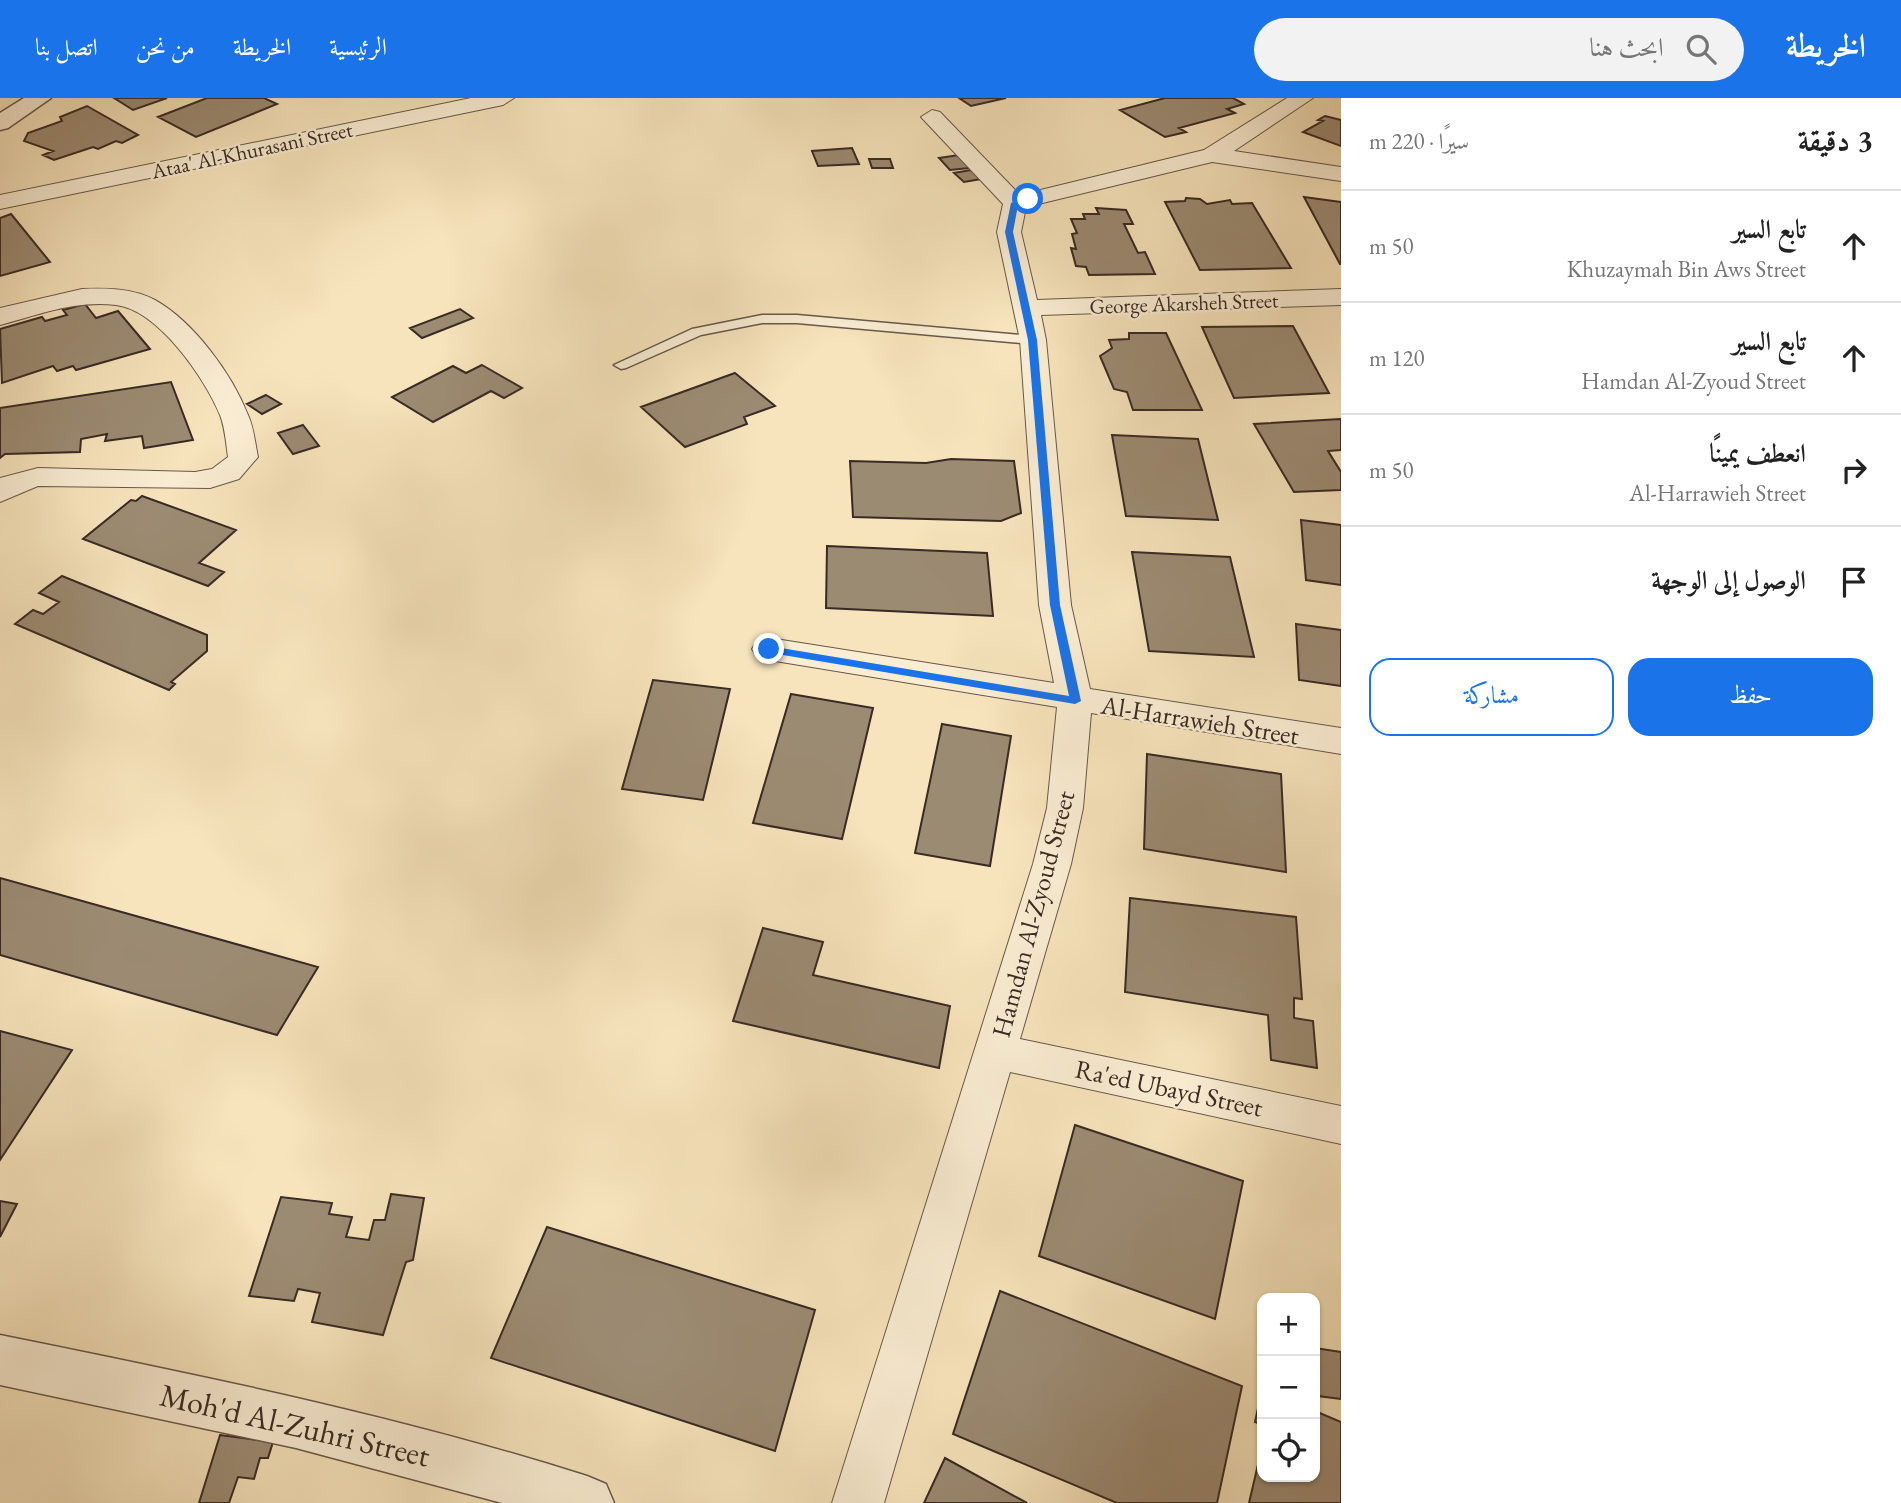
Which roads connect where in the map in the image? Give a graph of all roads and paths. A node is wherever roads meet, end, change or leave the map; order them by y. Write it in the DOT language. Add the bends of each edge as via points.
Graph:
graph roads {
  1 [pos="40,98"];
  2 [pos="503,98"];
  3 [pos="1302,98"];
  4 [pos="932,117"];
  5 [pos="0,123"];
  6 [pos="1212,155"];
  7 [pos="1341,174"];
  8 [pos="0,202"];
  9 [pos="1015,203"];
  10 [pos="1341,297"];
  11 [pos="0,317"];
  12 [pos="1030,324"];
  13 [pos="621,365"];
  14 [pos="0,493"];
  15 [pos="769,649"];
  16 [pos="1075,701"];
  17 [pos="1341,741"];
  18 [pos="997,1052"];
  19 [pos="1341,1125"];
  20 [pos="0,1360"];
  21 [pos="497,1488"];
  22 [pos="587,1503"];
  23 [pos="858,1503"];
  1 -- 5 [label="street"];
  2 -- 8 [label="street, Ataa' Al-Khurasani Street"];
  3 -- 6 [label="street"];
  4 -- 9 [label="street"];
  6 -- 7 [label="street"];
  6 -- 9 [label="street"];
  9 -- 12 [label="street, Hamdan Al-Zyoud Street" via="1009,232"];
  10 -- 12 [label="street, George Akarsheh Street"];
  11 -- 14 [label="street" via="82,296 136,300 192,347 212,374 235,416 243,457 235,471 218,478 38,477"];
  12 -- 13 [label="lane" via="762,318 697,332"];
  12 -- 16 [label="street, Hamdan Al-Zyoud Street" via="1055,605"];
  15 -- 16 [label="street, Al-Harrawieh Street"];
  16 -- 17 [label="street, Al-Harrawieh Street"];
  16 -- 18 [label="street, Hamdan Al-Zyoud Street" via="1065,808"];
  18 -- 19 [label="street, Ra'ed Ubayd Street"];
  18 -- 23 [label="street, Hamdan Al-Zyoud Street"];
  20 -- 21 [label="street, Moh'd Al-Zuhri Street" via="347,1434"];
  21 -- 22 [label="street, Moh'd Al-Zuhri Street"];
}
